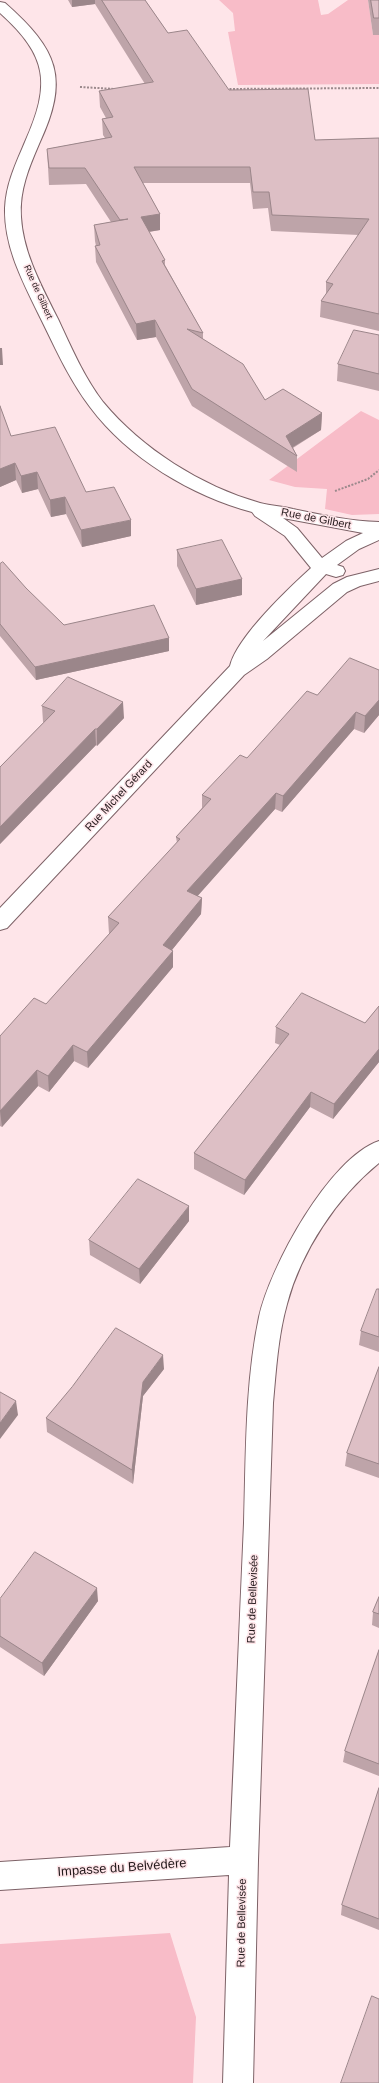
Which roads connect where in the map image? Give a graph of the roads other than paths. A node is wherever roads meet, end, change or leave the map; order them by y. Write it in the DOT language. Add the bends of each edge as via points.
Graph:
graph roads {
  1 [pos="0,6"];
  2 [pos="253,507"];
  3 [pos="379,528"];
  4 [pos="379,533"];
  5 [pos="321,566"];
  6 [pos="374,575"];
  7 [pos="237,670"];
  8 [pos="0,922"];
  9 [pos="379,1150"];
  10 [pos="244,1860"];
  11 [pos="0,1876"];
  12 [pos="238,2083"];
  1 -- 2 [label="street, Rue de Gilbert" via="37,44 51,84 46,112 20,169 13,194 13,218 16,239 33,285 60,340 96,403 116,426 144,450 174,470 218,494"];
  2 -- 3 [label="street, Rue de Gilbert" via="336,524"];
  2 -- 5 [label="street, Rue de Gilbert" via="291,532 304,550"];
  4 -- 5 [label="street, Rue Michel Gérard" via="348,547"];
  5 -- 6 [label="street"];
  5 -- 7 [label="street, Rue Michel Gérard" via="259,631"];
  6 -- 7 [label="street, Rue Michel Gérard" via="354,580 340,588"];
  7 -- 8 [label="street, Rue Michel Gérard"];
  9 -- 10 [label="street, Rue de Bellevisée" via="334,1194 302,1241 279,1290 267,1345 261,1403"];
  10 -- 11 [label="street, Impasse du Belvédère"];
  10 -- 12 [label="street, Rue de Bellevisée"];
}
